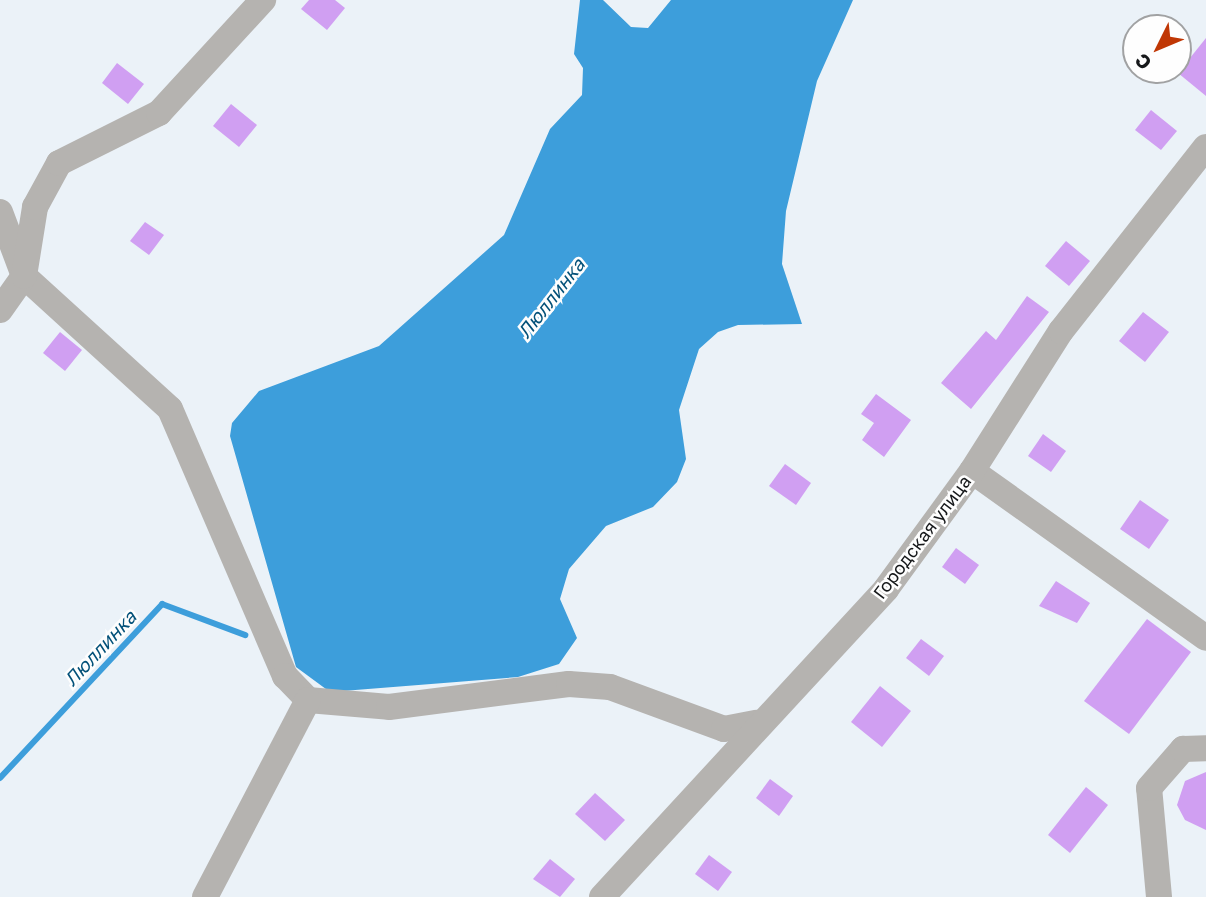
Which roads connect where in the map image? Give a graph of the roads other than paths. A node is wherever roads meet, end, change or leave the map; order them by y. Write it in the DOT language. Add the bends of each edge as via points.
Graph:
graph roads {
  1 [pos="263,0"];
  2 [pos="1206,147"];
  3 [pos="0,212"];
  4 [pos="24,276"];
  5 [pos="0,310"];
  6 [pos="972,471"];
  7 [pos="1206,638"];
  8 [pos="308,700"];
  9 [pos="757,723"];
  10 [pos="1206,748"];
  11 [pos="205,897"];
  12 [pos="602,897"];
  13 [pos="1159,897"];
  1 -- 4 [label="street" via="159,113 59,163 35,207"];
  2 -- 6 [label="street, Городская улица" via="1061,331"];
  3 -- 4 [label="street"];
  4 -- 5 [label="street"];
  4 -- 8 [label="street" via="170,409 285,676"];
  6 -- 7 [label="street"];
  6 -- 9 [label="street, Городская улица" via="886,589"];
  8 -- 9 [label="street" via="389,706 569,684 610,687 724,729"];
  8 -- 11 [label="street"];
  9 -- 12 [label="street, Городская улица"];
  10 -- 13 [label="street" via="1183,749 1149,788"];
}
